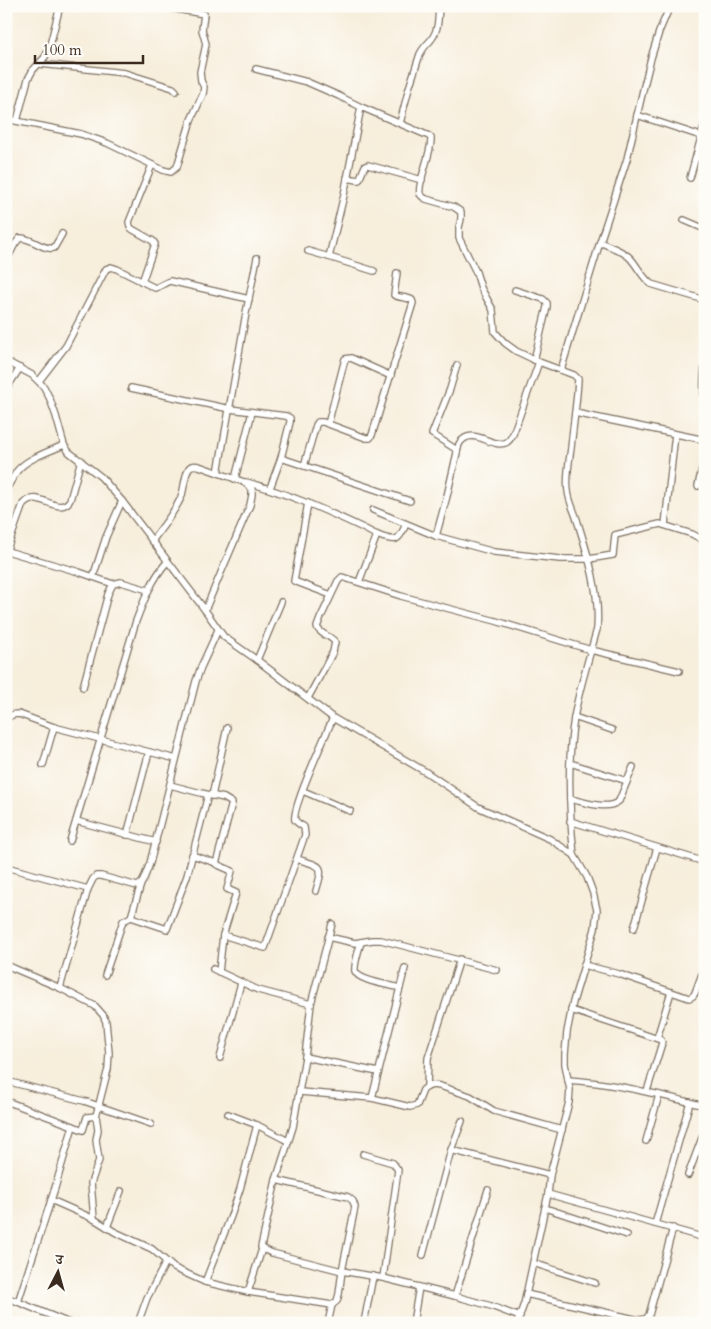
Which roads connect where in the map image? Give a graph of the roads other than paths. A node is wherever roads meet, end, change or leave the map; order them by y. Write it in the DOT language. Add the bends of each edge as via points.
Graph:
graph roads {
  1 [pos="60,6"];
  2 [pos="159,6"];
  3 [pos="438,6"];
  4 [pos="670,6"];
  5 [pos="40,64"];
  6 [pos="256,69"];
  7 [pos="176,91"];
  8 [pos="361,107"];
  9 [pos="637,115"];
  10 [pos="6,120"];
  11 [pos="17,121"];
  12 [pos="705,123"];
  13 [pos="400,124"];
  14 [pos="701,136"];
  15 [pos="696,157"];
  16 [pos="705,159"];
  17 [pos="152,165"];
  18 [pos="347,178"];
  19 [pos="690,178"];
  20 [pos="422,180"];
  21 [pos="684,220"];
  22 [pos="705,229"];
  23 [pos="62,234"];
  24 [pos="600,242"];
  25 [pos="308,251"];
  26 [pos="330,257"];
  27 [pos="257,258"];
  28 [pos="6,261"];
  29 [pos="374,271"];
  30 [pos="398,273"];
  31 [pos="142,282"];
  32 [pos="515,290"];
  33 [pos="248,299"];
  34 [pos="705,300"];
  35 [pos="6,361"];
  36 [pos="537,361"];
  37 [pos="457,365"];
  38 [pos="705,367"];
  39 [pos="20,368"];
  40 [pos="561,370"];
  41 [pos="391,376"];
  42 [pos="39,380"];
  43 [pos="131,388"];
  44 [pos="6,389"];
  45 [pos="230,409"];
  46 [pos="252,412"];
  47 [pos="575,413"];
  48 [pos="328,424"];
  49 [pos="705,425"];
  50 [pos="675,434"];
  51 [pos="705,440"];
  52 [pos="64,445"];
  53 [pos="457,450"];
  54 [pos="705,455"];
  55 [pos="281,458"];
  56 [pos="81,460"];
  57 [pos="704,463"];
  58 [pos="304,466"];
  59 [pos="218,473"];
  60 [pos="235,479"];
  61 [pos="244,482"];
  62 [pos="6,486"];
  63 [pos="698,486"];
  64 [pos="270,488"];
  65 [pos="122,501"];
  66 [pos="410,501"];
  67 [pos="308,503"];
  68 [pos="374,510"];
  69 [pos="406,524"];
  70 [pos="665,525"];
  71 [pos="377,535"];
  72 [pos="436,536"];
  73 [pos="152,541"];
  74 [pos="705,541"];
  75 [pos="6,551"];
  76 [pos="589,559"];
  77 [pos="167,562"];
  78 [pos="93,577"];
  79 [pos="359,582"];
  80 [pos="113,584"];
  81 [pos="148,590"];
  82 [pos="331,596"];
  83 [pos="281,602"];
  84 [pos="205,610"];
  85 [pos="218,630"];
  86 [pos="591,650"];
  87 [pos="257,660"];
  88 [pos="679,671"];
  89 [pos="83,687"];
  90 [pos="308,698"];
  91 [pos="574,717"];
  92 [pos="333,718"];
  93 [pos="6,720"];
  94 [pos="54,727"];
  95 [pos="227,728"];
  96 [pos="612,730"];
  97 [pos="100,740"];
  98 [pos="149,752"];
  99 [pos="176,759"];
  100 [pos="570,763"];
  101 [pos="43,765"];
  102 [pos="633,767"];
  103 [pos="628,781"];
  104 [pos="170,785"];
  105 [pos="303,791"];
  106 [pos="210,795"];
  107 [pos="570,799"];
  108 [pos="350,811"];
  109 [pos="76,821"];
  110 [pos="570,821"];
  111 [pos="127,835"];
  112 [pos="70,841"];
  113 [pos="156,842"];
  114 [pos="657,848"];
  115 [pos="192,855"];
  116 [pos="574,855"];
  117 [pos="297,859"];
  118 [pos="705,862"];
  119 [pos="216,863"];
  120 [pos="6,867"];
  121 [pos="141,884"];
  122 [pos="88,889"];
  123 [pos="316,891"];
  124 [pos="131,917"];
  125 [pos="332,924"];
  126 [pos="634,928"];
  127 [pos="223,935"];
  128 [pos="328,937"];
  129 [pos="361,942"];
  130 [pos="460,959"];
  131 [pos="6,965"];
  132 [pos="584,965"];
  133 [pos="705,966"];
  134 [pos="213,968"];
  135 [pos="405,968"];
  136 [pos="497,970"];
  137 [pos="220,972"];
  138 [pos="105,975"];
  139 [pos="241,982"];
  140 [pos="60,988"];
  141 [pos="400,988"];
  142 [pos="671,992"];
  143 [pos="310,1004"];
  144 [pos="571,1010"];
  145 [pos="657,1038"];
  146 [pos="305,1057"];
  147 [pos="220,1058"];
  148 [pos="378,1072"];
  149 [pos="568,1080"];
  150 [pos="6,1081"];
  151 [pos="427,1087"];
  152 [pos="300,1092"];
  153 [pos="647,1092"];
  154 [pos="659,1094"];
  155 [pos="372,1098"];
  156 [pos="6,1101"];
  157 [pos="690,1102"];
  158 [pos="98,1106"];
  159 [pos="705,1106"];
  160 [pos="228,1114"];
  161 [pos="96,1116"];
  162 [pos="462,1121"];
  163 [pos="151,1124"];
  164 [pos="256,1125"];
  165 [pos="73,1126"];
  166 [pos="562,1130"];
  167 [pos="705,1130"];
  168 [pos="288,1141"];
  169 [pos="646,1141"];
  170 [pos="450,1150"];
  171 [pos="363,1154"];
  172 [pos="550,1175"];
  173 [pos="688,1175"];
  174 [pos="276,1180"];
  175 [pos="488,1190"];
  176 [pos="121,1191"];
  177 [pos="548,1194"];
  178 [pos="51,1200"];
  179 [pos="545,1208"];
  180 [pos="94,1219"];
  181 [pos="655,1224"];
  182 [pos="107,1227"];
  183 [pos="673,1228"];
  184 [pos="627,1235"];
  185 [pos="705,1238"];
  186 [pos="262,1249"];
  187 [pos="423,1255"];
  188 [pos="166,1262"];
  189 [pos="533,1263"];
  190 [pos="342,1271"];
  191 [pos="373,1276"];
  192 [pos="383,1278"];
  193 [pos="205,1282"];
  194 [pos="595,1284"];
  195 [pos="419,1287"];
  196 [pos="248,1292"];
  197 [pos="526,1294"];
  198 [pos="455,1296"];
  199 [pos="6,1298"];
  200 [pos="18,1302"];
  201 [pos="332,1304"];
  202 [pos="646,1319"];
  203 [pos="519,1320"];
  204 [pos="69,1323"];
  205 [pos="79,1323"];
  206 [pos="90,1323"];
  207 [pos="138,1323"];
  208 [pos="328,1323"];
  209 [pos="364,1323"];
  210 [pos="413,1323"];
  211 [pos="659,1323"];
  1 -- 5 [label="street" via="49,49"];
  2 -- 17 [label="street" via="204,14 202,30 206,44 200,72 203,94 191,120 177,167 171,172"];
  3 -- 13 [label="street" via="437,29 420,54"];
  4 -- 9 [label="street" via="651,58"];
  5 -- 7 [label="street" via="125,73"];
  5 -- 11 [label="street" via="28,79"];
  6 -- 8 [label="street" via="307,82"];
  8 -- 13 [label="street"];
  8 -- 18 [label="street"];
  9 -- 14 [label="street"];
  9 -- 24 [label="street" via="628,159"];
  10 -- 11 [label="street"];
  11 -- 17 [label="street" via="81,134"];
  12 -- 14 [label="street"];
  13 -- 20 [label="street" via="431,138"];
  14 -- 15 [label="street"];
  15 -- 16 [label="street"];
  15 -- 19 [label="street"];
  17 -- 31 [label="street" via="129,222 132,229 155,244"];
  18 -- 20 [label="street" via="359,180 368,165"];
  18 -- 26 [label="street"];
  20 -- 36 [label="street" via="422,197 460,212 459,238 493,310 494,332 516,350"];
  21 -- 22 [label="street"];
  23 -- 28 [label="street" via="51,249 20,238"];
  24 -- 34 [label="street" via="630,258 651,284"];
  24 -- 40 [label="street"];
  25 -- 26 [label="street"];
  26 -- 29 [label="street"];
  27 -- 33 [label="street"];
  30 -- 41 [label="street" via="394,294 413,303"];
  31 -- 33 [label="street" via="155,288 170,281"];
  31 -- 42 [label="street" via="117,269 106,269 66,346"];
  32 -- 36 [label="street" via="547,303"];
  33 -- 45 [label="street"];
  35 -- 39 [label="street"];
  36 -- 40 [label="street"];
  36 -- 53 [label="street" via="509,440 499,444 469,437 462,440"];
  37 -- 53 [label="street" via="432,434"];
  38 -- 49 [label="street"];
  39 -- 42 [label="street"];
  39 -- 44 [label="street"];
  40 -- 47 [label="street" via="578,379"];
  41 -- 48 [label="street" via="370,438"];
  41 -- 48 [label="street" via="351,358 346,359"];
  42 -- 52 [label="street" via="50,400"];
  43 -- 45 [label="street"];
  45 -- 46 [label="street"];
  45 -- 59 [label="street"];
  46 -- 55 [label="street" via="290,418"];
  46 -- 60 [label="street"];
  47 -- 50 [label="street"];
  47 -- 76 [label="street" via="568,489"];
  48 -- 58 [label="street" via="318,422"];
  50 -- 51 [label="street"];
  50 -- 70 [label="street"];
  52 -- 56 [label="street"];
  52 -- 62 [label="street" via="40,454 23,466"];
  53 -- 72 [label="street"];
  54 -- 57 [label="street"];
  55 -- 58 [label="street"];
  55 -- 64 [label="street"];
  56 -- 65 [label="street"];
  56 -- 75 [label="street" via="67,504 59,506 39,499 26,500"];
  57 -- 63 [label="street"];
  58 -- 66 [label="street"];
  59 -- 60 [label="street"];
  59 -- 73 [label="street" via="199,466 189,467 181,497"];
  60 -- 61 [label="street"];
  61 -- 64 [label="street"];
  61 -- 84 [label="street" via="252,489 251,500"];
  64 -- 67 [label="street"];
  65 -- 73 [label="street"];
  65 -- 78 [label="street"];
  67 -- 71 [label="street"];
  67 -- 82 [label="street" via="294,581"];
  68 -- 69 [label="street"];
  69 -- 71 [label="street" via="395,539"];
  69 -- 72 [label="street"];
  70 -- 74 [label="street"];
  70 -- 76 [label="street" via="615,535 613,555"];
  71 -- 79 [label="street"];
  72 -- 76 [label="street" via="504,553"];
  73 -- 77 [label="street"];
  75 -- 78 [label="street"];
  76 -- 86 [label="street" via="596,586 598,617"];
  77 -- 81 [label="street"];
  77 -- 84 [label="street"];
  78 -- 80 [label="street"];
  79 -- 82 [label="street" via="340,578"];
  79 -- 86 [label="street"];
  80 -- 81 [label="street" via="121,582"];
  80 -- 89 [label="street"];
  81 -- 97 [label="street"];
  82 -- 90 [label="street" via="317,629 333,639 333,652"];
  83 -- 87 [label="street"];
  84 -- 85 [label="street"];
  85 -- 87 [label="street"];
  85 -- 99 [label="street" via="200,667"];
  86 -- 88 [label="street"];
  86 -- 91 [label="street"];
  87 -- 90 [label="street"];
  90 -- 92 [label="street"];
  91 -- 96 [label="street"];
  91 -- 100 [label="street"];
  92 -- 105 [label="street"];
  92 -- 116 [label="street" via="426,772 478,807 550,839"];
  93 -- 94 [label="street" via="13,714 19,714"];
  94 -- 97 [label="street"];
  94 -- 101 [label="street"];
  95 -- 106 [label="street"];
  97 -- 98 [label="street"];
  97 -- 109 [label="street"];
  98 -- 99 [label="street"];
  98 -- 111 [label="street"];
  99 -- 104 [label="street"];
  100 -- 103 [label="street"];
  100 -- 107 [label="street"];
  102 -- 103 [label="street"];
  103 -- 107 [label="street" via="616,804 602,806"];
  104 -- 106 [label="street"];
  104 -- 113 [label="street"];
  105 -- 108 [label="street"];
  105 -- 117 [label="street" via="295,817 305,831"];
  106 -- 115 [label="street"];
  106 -- 119 [label="street" via="232,803"];
  107 -- 110 [label="street"];
  109 -- 111 [label="street"];
  109 -- 112 [label="street"];
  110 -- 114 [label="street"];
  110 -- 116 [label="street"];
  111 -- 113 [label="street"];
  113 -- 121 [label="street"];
  114 -- 118 [label="street"];
  114 -- 126 [label="street"];
  115 -- 119 [label="street"];
  115 -- 124 [label="street" via="167,929"];
  116 -- 132 [label="street" via="588,877 597,910"];
  117 -- 123 [label="street" via="320,869"];
  117 -- 127 [label="street" via="265,948"];
  119 -- 127 [label="street" via="232,870 227,889 236,893"];
  120 -- 122 [label="street"];
  121 -- 122 [label="street" via="130,885 96,876"];
  121 -- 124 [label="street"];
  122 -- 140 [label="street"];
  124 -- 138 [label="street" via="123,921"];
  125 -- 128 [label="street"];
  127 -- 137 [label="street"];
  128 -- 129 [label="street"];
  128 -- 143 [label="street"];
  129 -- 130 [label="street" via="381,940"];
  129 -- 141 [label="street" via="355,967 358,976"];
  130 -- 136 [label="street"];
  130 -- 151 [label="street" via="428,1058"];
  131 -- 140 [label="street"];
  132 -- 142 [label="street"];
  132 -- 144 [label="street"];
  133 -- 142 [label="street" via="693,996 689,998"];
  134 -- 137 [label="street"];
  135 -- 141 [label="street"];
  137 -- 139 [label="street"];
  139 -- 143 [label="street"];
  139 -- 147 [label="street"];
  140 -- 158 [label="street" via="95,1006 106,1022 108,1069"];
  141 -- 148 [label="street"];
  142 -- 145 [label="street"];
  143 -- 146 [label="street"];
  144 -- 145 [label="street"];
  144 -- 149 [label="street" via="564,1054"];
  145 -- 153 [label="street" via="662,1044"];
  146 -- 148 [label="street"];
  146 -- 152 [label="street"];
  148 -- 155 [label="street"];
  149 -- 153 [label="street"];
  149 -- 166 [label="street" via="569,1102"];
  150 -- 158 [label="street"];
  151 -- 155 [label="street" via="417,1105 410,1108"];
  151 -- 166 [label="street" via="448,1088 470,1096 494,1111"];
  152 -- 155 [label="street"];
  152 -- 168 [label="street"];
  153 -- 154 [label="street"];
  154 -- 157 [label="street"];
  154 -- 169 [label="street"];
  156 -- 165 [label="street"];
  157 -- 159 [label="street"];
  157 -- 181 [label="street"];
  158 -- 161 [label="street"];
  158 -- 163 [label="street"];
  160 -- 164 [label="street"];
  161 -- 165 [label="street" via="86,1117 83,1130"];
  161 -- 180 [label="street" via="99,1160 91,1183"];
  162 -- 170 [label="street"];
  164 -- 168 [label="street"];
  164 -- 193 [label="street" via="240,1189"];
  165 -- 178 [label="street"];
  166 -- 172 [label="street"];
  167 -- 173 [label="street"];
  168 -- 174 [label="street"];
  170 -- 172 [label="street"];
  170 -- 187 [label="street"];
  171 -- 192 [label="street" via="393,1163 398,1170"];
  172 -- 177 [label="street"];
  174 -- 186 [label="street"];
  174 -- 190 [label="street" via="342,1195 353,1201 355,1207"];
  175 -- 198 [label="street"];
  176 -- 182 [label="street"];
  177 -- 179 [label="street"];
  177 -- 181 [label="street"];
  178 -- 180 [label="street"];
  178 -- 200 [label="street"];
  179 -- 184 [label="street"];
  179 -- 189 [label="street"];
  180 -- 182 [label="street"];
  181 -- 183 [label="street"];
  182 -- 188 [label="street" via="152,1249"];
  183 -- 185 [label="street"];
  183 -- 202 [label="street"];
  186 -- 190 [label="street"];
  186 -- 196 [label="street"];
  188 -- 193 [label="street"];
  188 -- 207 [label="street"];
  189 -- 194 [label="street"];
  189 -- 197 [label="street"];
  190 -- 191 [label="street"];
  190 -- 201 [label="street" via="337,1301"];
  191 -- 192 [label="street"];
  191 -- 209 [label="street"];
  192 -- 195 [label="street"];
  193 -- 196 [label="street"];
  195 -- 198 [label="street"];
  195 -- 210 [label="street"];
  196 -- 201 [label="street"];
  197 -- 202 [label="street"];
  197 -- 203 [label="street"];
  198 -- 203 [label="street" via="490,1306"];
  199 -- 200 [label="street"];
  200 -- 204 [label="street"];
  201 -- 208 [label="street"];
  202 -- 211 [label="street"];
  205 -- 206 [label="street"];
}
